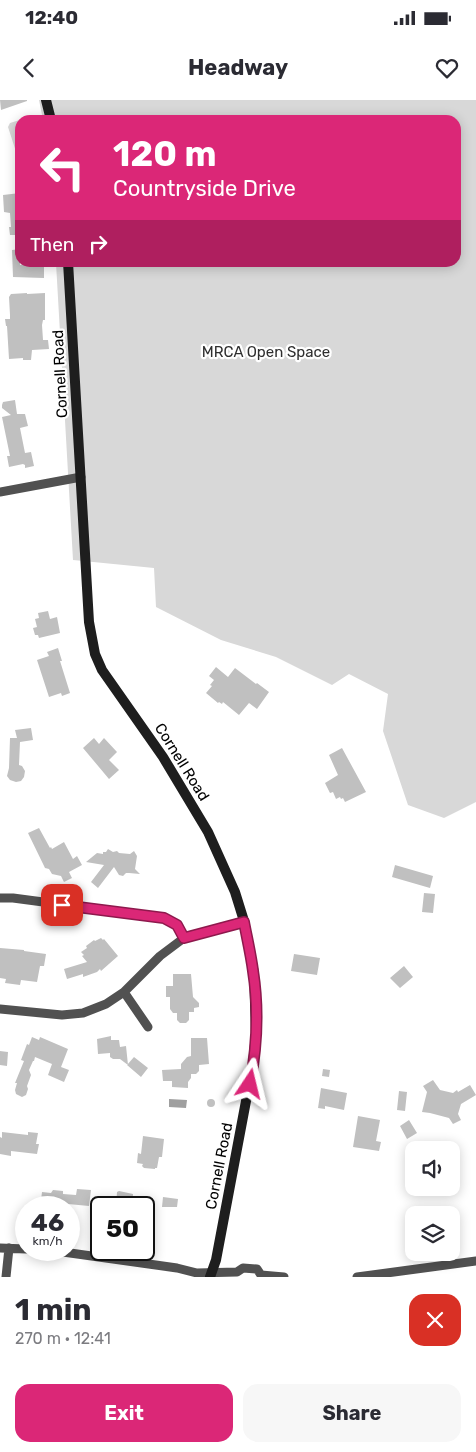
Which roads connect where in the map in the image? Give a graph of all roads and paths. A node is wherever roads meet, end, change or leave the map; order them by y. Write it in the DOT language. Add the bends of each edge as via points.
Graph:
graph roads {
  1 [pos="46,100"];
  2 [pos="50,115"];
  3 [pos="68,267"];
  4 [pos="80,477"];
  5 [pos="0,492"];
  6 [pos="0,898"];
  7 [pos="244,922"];
  8 [pos="184,938"];
  9 [pos="124,992"];
  10 [pos="0,1009"];
  11 [pos="148,1027"];
  12 [pos="4,1248"];
  13 [pos="80,1254"];
  14 [pos="476,1261"];
  15 [pos="239,1274"];
  16 [pos="211,1275"];
  17 [pos="260,1276"];
  18 [pos="6,1277"];
  19 [pos="284,1277"];
  20 [pos="357,1277"];
  1 -- 2 [label="main road"];
  3 -- 4 [label="main road, Cornell Road"];
  4 -- 5 [label="street"];
  4 -- 7 [label="main road, Cornell Road" via="89,622 95,654 102,670 163,757 208,832 235,892"];
  6 -- 8 [label="street" via="164,918 177,925"];
  7 -- 8 [label="street"];
  7 -- 16 [label="main road, Cornell Road" via="254,973 256,1034 253,1064"];
  8 -- 9 [label="street" via="160,956"];
  9 -- 10 [label="street" via="83,1013 62,1016"];
  9 -- 11 [label="street"];
  12 -- 18 [label="street"];
  13 -- 16 [label="street"];
  14 -- 20 [label="street"];
  15 -- 16 [label="street"];
  15 -- 17 [label="street" via="243,1268 250,1268 257,1270"];
  17 -- 19 [label="street"];
}
